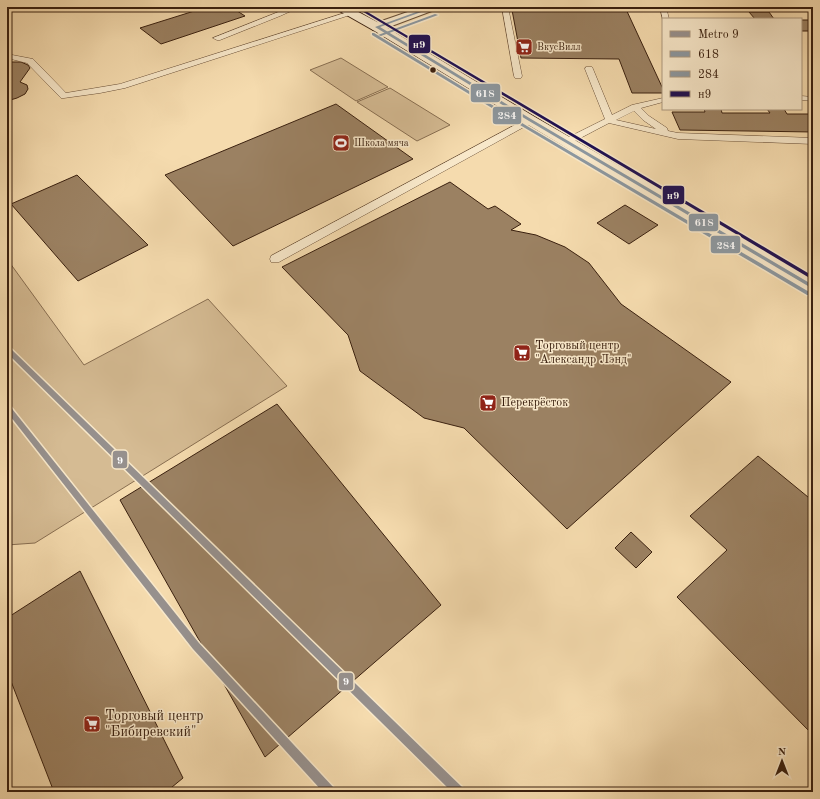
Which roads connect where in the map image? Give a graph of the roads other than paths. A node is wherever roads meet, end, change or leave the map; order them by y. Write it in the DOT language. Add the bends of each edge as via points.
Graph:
graph roads {
  1 [pos="297,7"];
  2 [pos="340,7"];
  3 [pos="433,7"];
  4 [pos="505,7"];
  5 [pos="662,7"];
  6 [pos="351,13"];
  7 [pos="666,18"];
  8 [pos="377,27"];
  9 [pos="217,38"];
  10 [pos="7,56"];
  11 [pos="588,69"];
  12 [pos="518,76"];
  13 [pos="802,98"];
  14 [pos="813,99"];
  15 [pos="662,100"];
  16 [pos="635,107"];
  17 [pos="530,120"];
  18 [pos="610,121"];
  19 [pos="678,136"];
  20 [pos="813,141"];
  21 [pos="566,142"];
  22 [pos="275,259"];
  23 [pos="813,287"];
  1 -- 9 [label="lane"];
  2 -- 6 [label="street"];
  3 -- 8 [label="street"];
  4 -- 12 [label="lane"];
  5 -- 7 [label="lane"];
  6 -- 8 [label="street"];
  6 -- 10 [label="lane" via="208,62 100,92 64,96 30,61"];
  8 -- 17 [label="street"];
  11 -- 18 [label="lane"];
  13 -- 14 [label="lane"];
  15 -- 16 [label="lane"];
  16 -- 18 [label="lane"];
  16 -- 19 [label="lane" via="668,133"];
  17 -- 21 [label="street"];
  17 -- 22 [label="lane"];
  18 -- 19 [label="lane"];
  18 -- 21 [label="lane"];
  19 -- 20 [label="lane"];
  21 -- 23 [label="street"];
}
